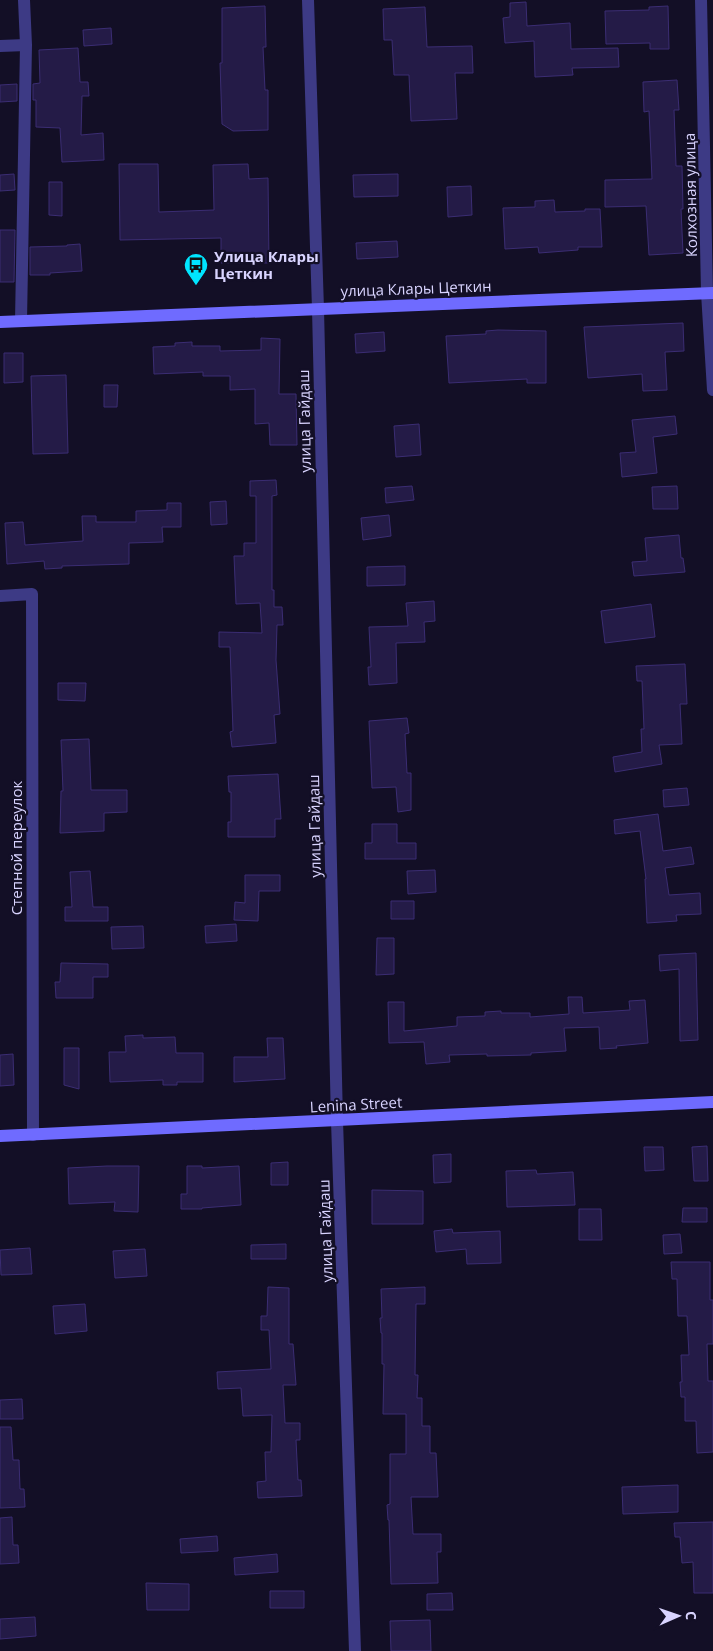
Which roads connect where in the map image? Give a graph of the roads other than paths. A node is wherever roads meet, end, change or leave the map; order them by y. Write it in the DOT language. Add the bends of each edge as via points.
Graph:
graph roads {
  1 [pos="24,0"];
  2 [pos="308,0"];
  3 [pos="701,0"];
  4 [pos="26,45"];
  5 [pos="0,46"];
  6 [pos="710,293"];
  7 [pos="318,309"];
  8 [pos="21,321"];
  9 [pos="0,322"];
  10 [pos="713,390"];
  11 [pos="0,596"];
  12 [pos="713,1102"];
  13 [pos="337,1121"];
  14 [pos="33,1135"];
  15 [pos="0,1136"];
  16 [pos="355,1651"];
  1 -- 4 [label="street"];
  2 -- 7 [label="street, улица Гайдаш"];
  3 -- 6 [label="street, Колхозная улица"];
  4 -- 5 [label="street"];
  4 -- 8 [label="street"];
  6 -- 7 [label="street, улица Клары Цеткин"];
  6 -- 10 [label="street, Колхозная улица"];
  7 -- 8 [label="street, улица Клары Цеткин"];
  7 -- 13 [label="street, улица Гайдаш"];
  8 -- 9 [label="street, улица Клары Цеткин"];
  11 -- 14 [label="street, Степной переулок" via="32,594"];
  12 -- 13 [label="street, Lenina Street"];
  13 -- 14 [label="street, Lenina Street"];
  13 -- 16 [label="street, улица Гайдаш"];
  14 -- 15 [label="street, Lenina Street"];
}
